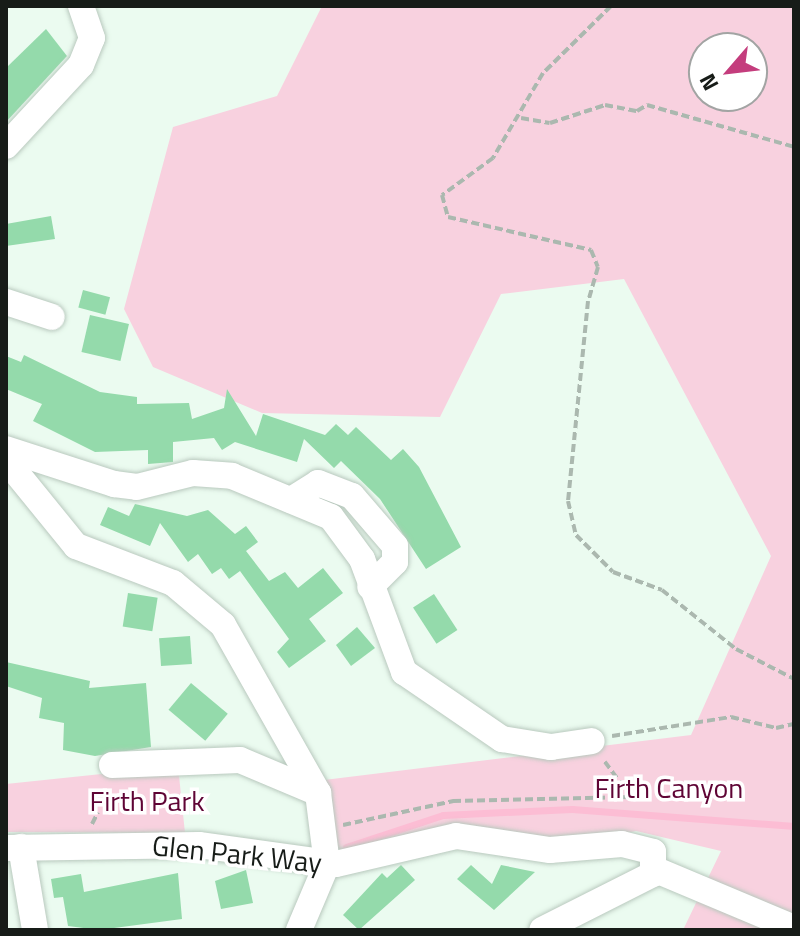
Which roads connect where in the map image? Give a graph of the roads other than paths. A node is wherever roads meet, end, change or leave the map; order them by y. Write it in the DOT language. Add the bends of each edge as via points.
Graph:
graph roads {
  1 [pos="81,6"];
  2 [pos="6,146"];
  3 [pos="6,302"];
  4 [pos="52,317"];
  5 [pos="6,449"];
  6 [pos="6,460"];
  7 [pos="291,500"];
  8 [pos="370,587"];
  9 [pos="592,741"];
  10 [pos="112,765"];
  11 [pos="317,812"];
  12 [pos="13,848"];
  13 [pos="655,861"];
  14 [pos="327,864"];
  15 [pos="789,926"];
  16 [pos="35,930"];
  17 [pos="299,930"];
  18 [pos="542,930"];
  1 -- 2 [label="street" via="92,38 81,65"];
  3 -- 4 [label="street"];
  5 -- 7 [label="street" via="114,484 206,474"];
  6 -- 11 [label="street" via="76,546 173,583 223,625"];
  7 -- 8 [label="street" via="331,517 362,559"];
  7 -- 8 [label="street" via="318,483 352,496 395,546 395,562"];
  8 -- 9 [label="street" via="404,672 502,739 551,747"];
  10 -- 11 [label="street" via="240,760"];
  11 -- 14 [label="street"];
  12 -- 14 [label="street, Glen Park Way" via="240,840"];
  12 -- 16 [label="street"];
  13 -- 14 [label="street, Glen Park Way" via="622,844 550,850 456,836"];
  13 -- 15 [label="street, Glen Park Way"];
  13 -- 18 [label="street"];
  14 -- 17 [label="street"];
}
